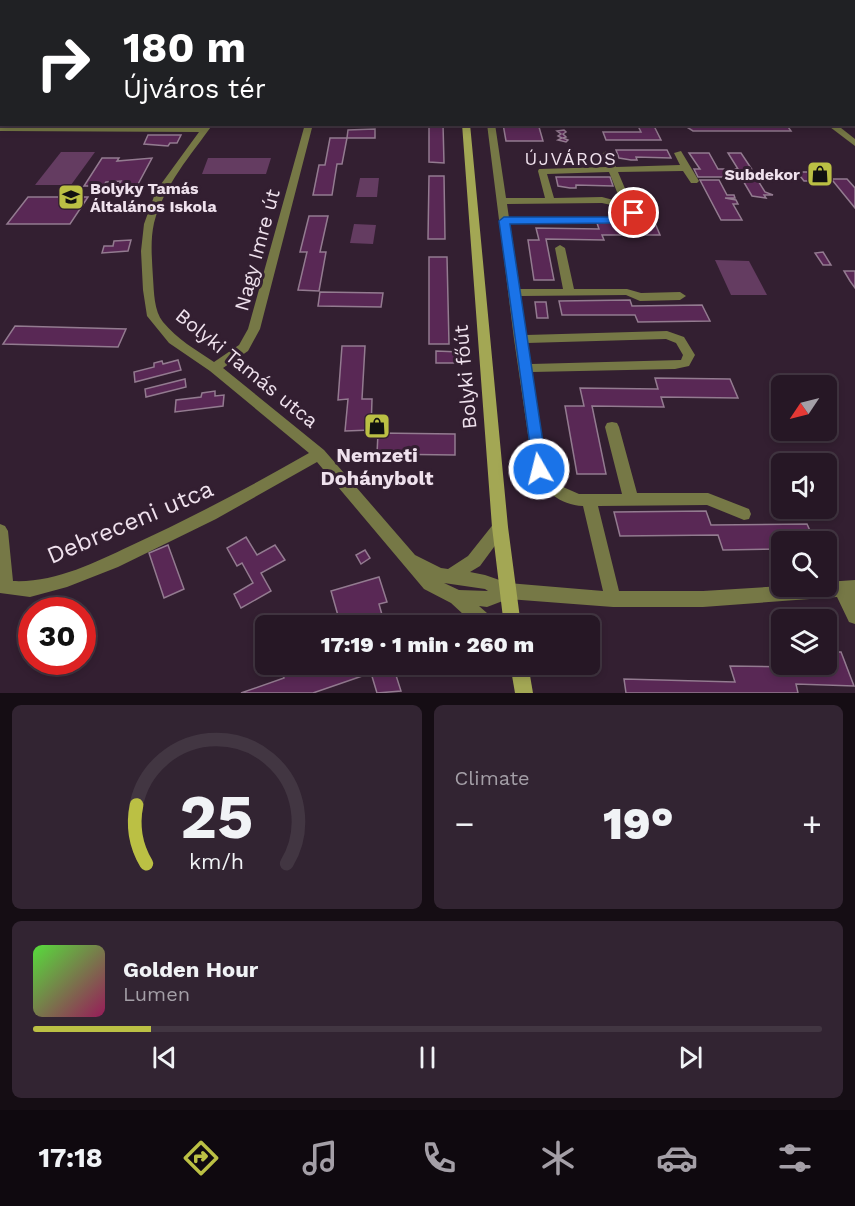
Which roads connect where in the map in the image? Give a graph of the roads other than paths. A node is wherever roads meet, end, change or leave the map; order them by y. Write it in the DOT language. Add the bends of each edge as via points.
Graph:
graph roads {
  1 [pos="308,126"];
  2 [pos="466,126"];
  3 [pos="491,126"];
  4 [pos="833,126"];
  5 [pos="207,127"];
  6 [pos="0,129"];
  7 [pos="855,143"];
  8 [pos="678,153"];
  9 [pos="606,154"];
  10 [pos="686,168"];
  11 [pos="613,169"];
  12 [pos="694,182"];
  13 [pos="550,200"];
  14 [pos="501,201"];
  15 [pos="628,206"];
  16 [pos="504,221"];
  17 [pos="560,248"];
  18 [pos="569,292"];
  19 [pos="514,293"];
  20 [pos="680,296"];
  21 [pos="520,339"];
  22 [pos="214,368"];
  23 [pos="525,368"];
  24 [pos="612,427"];
  25 [pos="319,454"];
  26 [pos="631,499"];
  27 [pos="589,500"];
  28 [pos="744,514"];
  29 [pos="500,527"];
  30 [pos="0,531"];
  31 [pos="405,557"];
  32 [pos="449,577"];
  33 [pos="849,589"];
  34 [pos="508,591"];
  35 [pos="457,598"];
  36 [pos="613,599"];
  37 [pos="476,615"];
  38 [pos="511,615"];
  39 [pos="855,616"];
  40 [pos="521,675"];
  41 [pos="524,693"];
  1 -- 22 [label="street, Nagy Imre út" via="254,329 244,348"];
  2 -- 29 [label="main road, Bolyki főút"];
  3 -- 14 [label="street"];
  4 -- 7 [label="street"];
  5 -- 6 [label="street"];
  5 -- 22 [label="street, Bolyki Tamás utca" via="157,200 149,224 146,271 150,305 159,326"];
  8 -- 10 [label="street"];
  9 -- 11 [label="street"];
  10 -- 11 [label="street"];
  10 -- 12 [label="street"];
  11 -- 13 [label="street" via="542,171"];
  11 -- 15 [label="street"];
  13 -- 14 [label="street"];
  13 -- 15 [label="street" via="602,200"];
  14 -- 16 [label="street"];
  15 -- 16 [label="street" via="634,213 617,220"];
  16 -- 19 [label="street"];
  17 -- 18 [label="street"];
  18 -- 19 [label="street"];
  18 -- 20 [label="street"];
  19 -- 21 [label="street"];
  21 -- 23 [label="street"];
  21 -- 23 [label="street" via="667,335 680,340 689,356 686,363 675,365"];
  22 -- 25 [label="street, Bolyki Tamás utca"];
  23 -- 27 [label="street" via="541,473 555,490"];
  24 -- 26 [label="street"];
  25 -- 30 [label="street, Debreceni utca" via="234,504 80,575 26,591 6,588"];
  25 -- 31 [label="street, Bolyki Tamás utca"];
  26 -- 27 [label="street"];
  26 -- 28 [label="street" via="708,499"];
  27 -- 36 [label="street"];
  29 -- 32 [label="street" via="474,561"];
  29 -- 34 [label="main road, Bolyki főút"];
  31 -- 32 [label="street, Bolyki Tamás utca"];
  31 -- 35 [label="street, Bolyki Tamás utca" via="430,584"];
  32 -- 34 [label="street, Bolyki Tamás utca" via="485,582"];
  33 -- 36 [label="street" via="703,599"];
  33 -- 39 [label="street"];
  34 -- 35 [label="street, Bolyki Tamás utca" via="487,599"];
  34 -- 36 [label="street"];
  34 -- 38 [label="main road, Bolyki főút"];
  35 -- 37 [label="street, Bolyki Tamás utca"];
  40 -- 41 [label="main road"];
}
